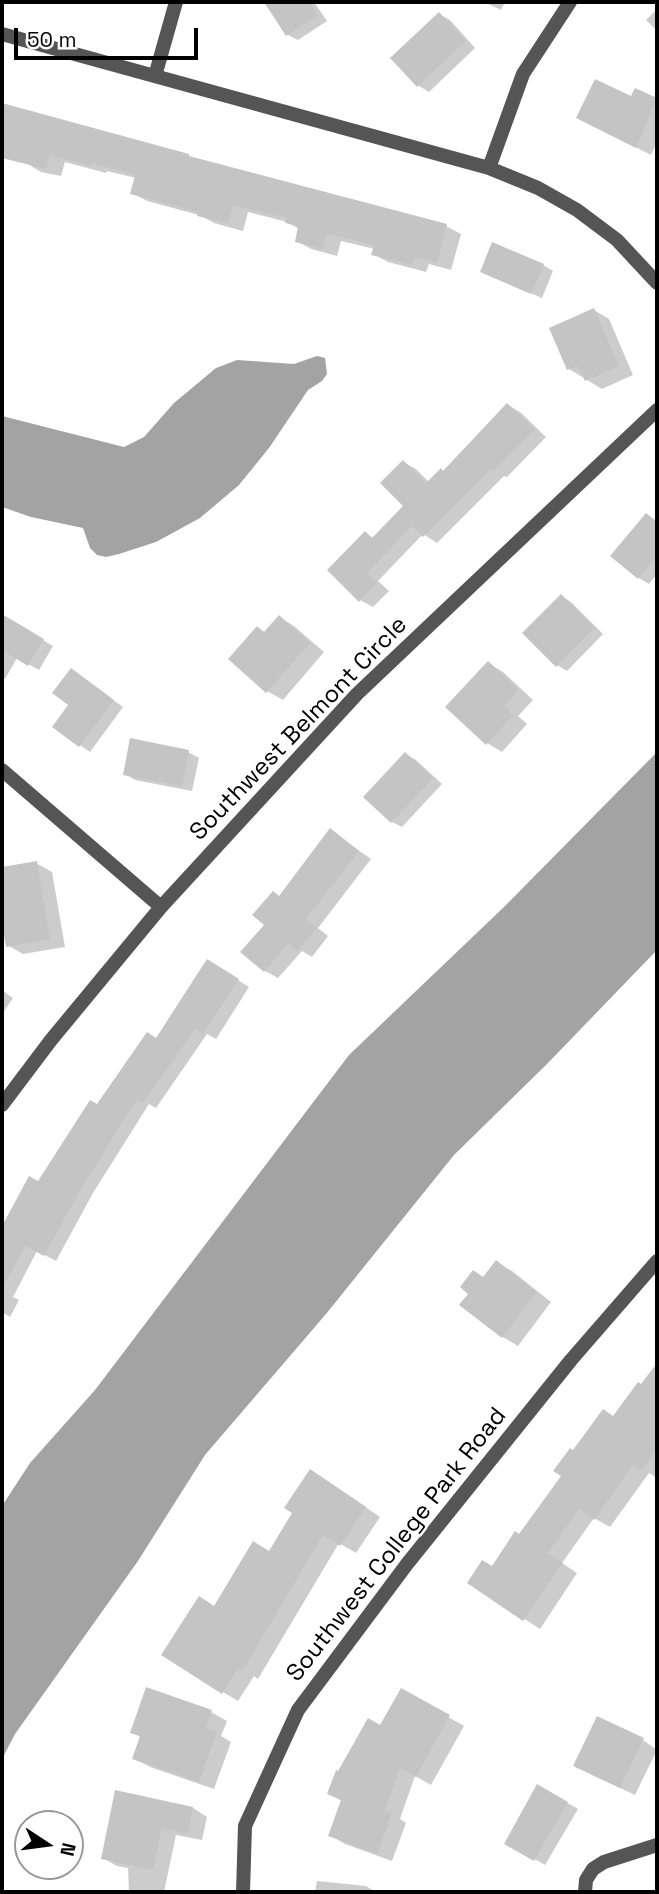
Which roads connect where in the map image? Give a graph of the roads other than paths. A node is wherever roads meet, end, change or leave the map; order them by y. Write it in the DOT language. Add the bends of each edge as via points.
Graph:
graph roads {
  1 [pos="176,2"];
  2 [pos="570,2"];
  3 [pos="2,34"];
  4 [pos="155,76"];
  5 [pos="489,168"];
  6 [pos="657,283"];
  7 [pos="657,410"];
  8 [pos="2,770"];
  9 [pos="162,907"];
  10 [pos="2,1105"];
  11 [pos="657,1261"];
  12 [pos="657,1845"];
  13 [pos="243,1892"];
  14 [pos="584,1892"];
  1 -- 4 [label="street"];
  2 -- 5 [label="street" via="523,74"];
  3 -- 4 [label="street"];
  4 -- 5 [label="street"];
  5 -- 6 [label="street" via="577,210 617,240"];
  7 -- 9 [label="street, Southwest Belmont Circle" via="357,694"];
  8 -- 9 [label="street"];
  9 -- 10 [label="street, Southwest Belmont Circle"];
  11 -- 13 [label="street, Southwest College Park Road" via="407,1564 298,1710 245,1826"];
  12 -- 14 [label="street" via="593,1869"];
}
